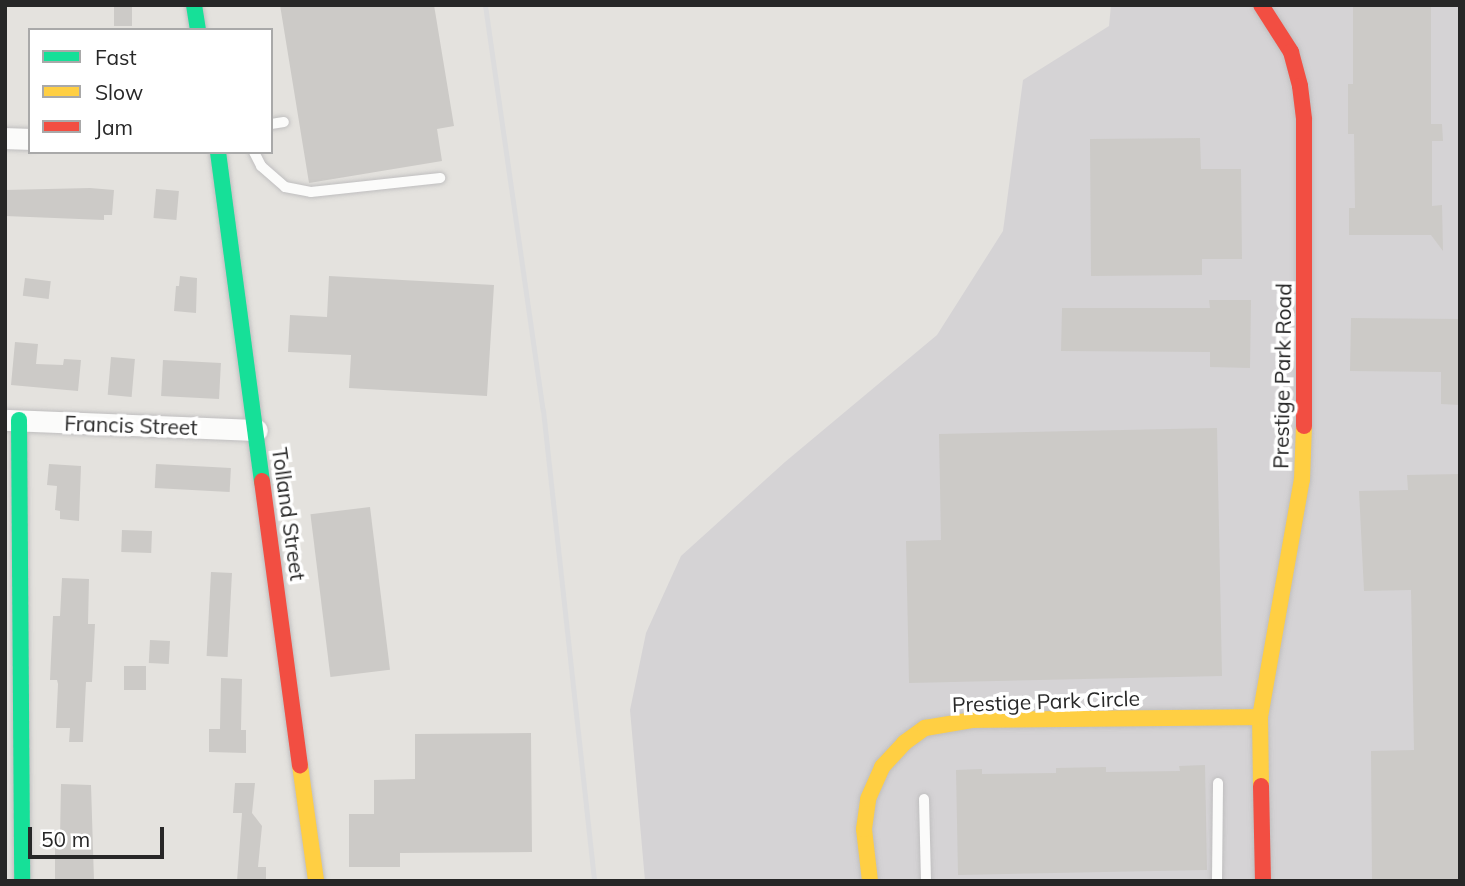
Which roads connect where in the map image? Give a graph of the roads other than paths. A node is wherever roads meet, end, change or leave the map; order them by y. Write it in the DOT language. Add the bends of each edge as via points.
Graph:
graph roads {
  1 [pos="194,5"];
  2 [pos="1261,5"];
  3 [pos="198,28"];
  4 [pos="284,122"];
  5 [pos="273,124"];
  6 [pos="5,138"];
  7 [pos="28,139"];
  8 [pos="218,154"];
  9 [pos="255,154"];
  10 [pos="440,178"];
  11 [pos="12,420"];
  12 [pos="257,430"];
  13 [pos="1260,717"];
  14 [pos="13,757"];
  15 [pos="1218,783"];
  16 [pos="924,799"];
  17 [pos="22,881"];
  18 [pos="316,881"];
  19 [pos="870,881"];
  20 [pos="926,881"];
  21 [pos="1217,881"];
  22 [pos="1263,881"];
  1 -- 3 [label="street"];
  2 -- 13 [label="street, Prestige Park Road" via="1290,52 1304,120 1305,428 1302,480"];
  4 -- 5 [label="lane"];
  6 -- 7 [label="street"];
  8 -- 12 [label="street, Tolland Street"];
  9 -- 10 [label="lane" via="261,166 285,187 311,192"];
  11 -- 12 [label="street, Francis Street"];
  11 -- 14 [label="street"];
  12 -- 18 [label="street, Tolland Street"];
  13 -- 19 [label="street, Prestige Park Circle" via="973,720 925,728 881,767 868,799 864,829"];
  13 -- 22 [label="street, Prestige Park Road"];
  14 -- 17 [label="street"];
  15 -- 21 [label="lane"];
  16 -- 20 [label="lane"];
}
